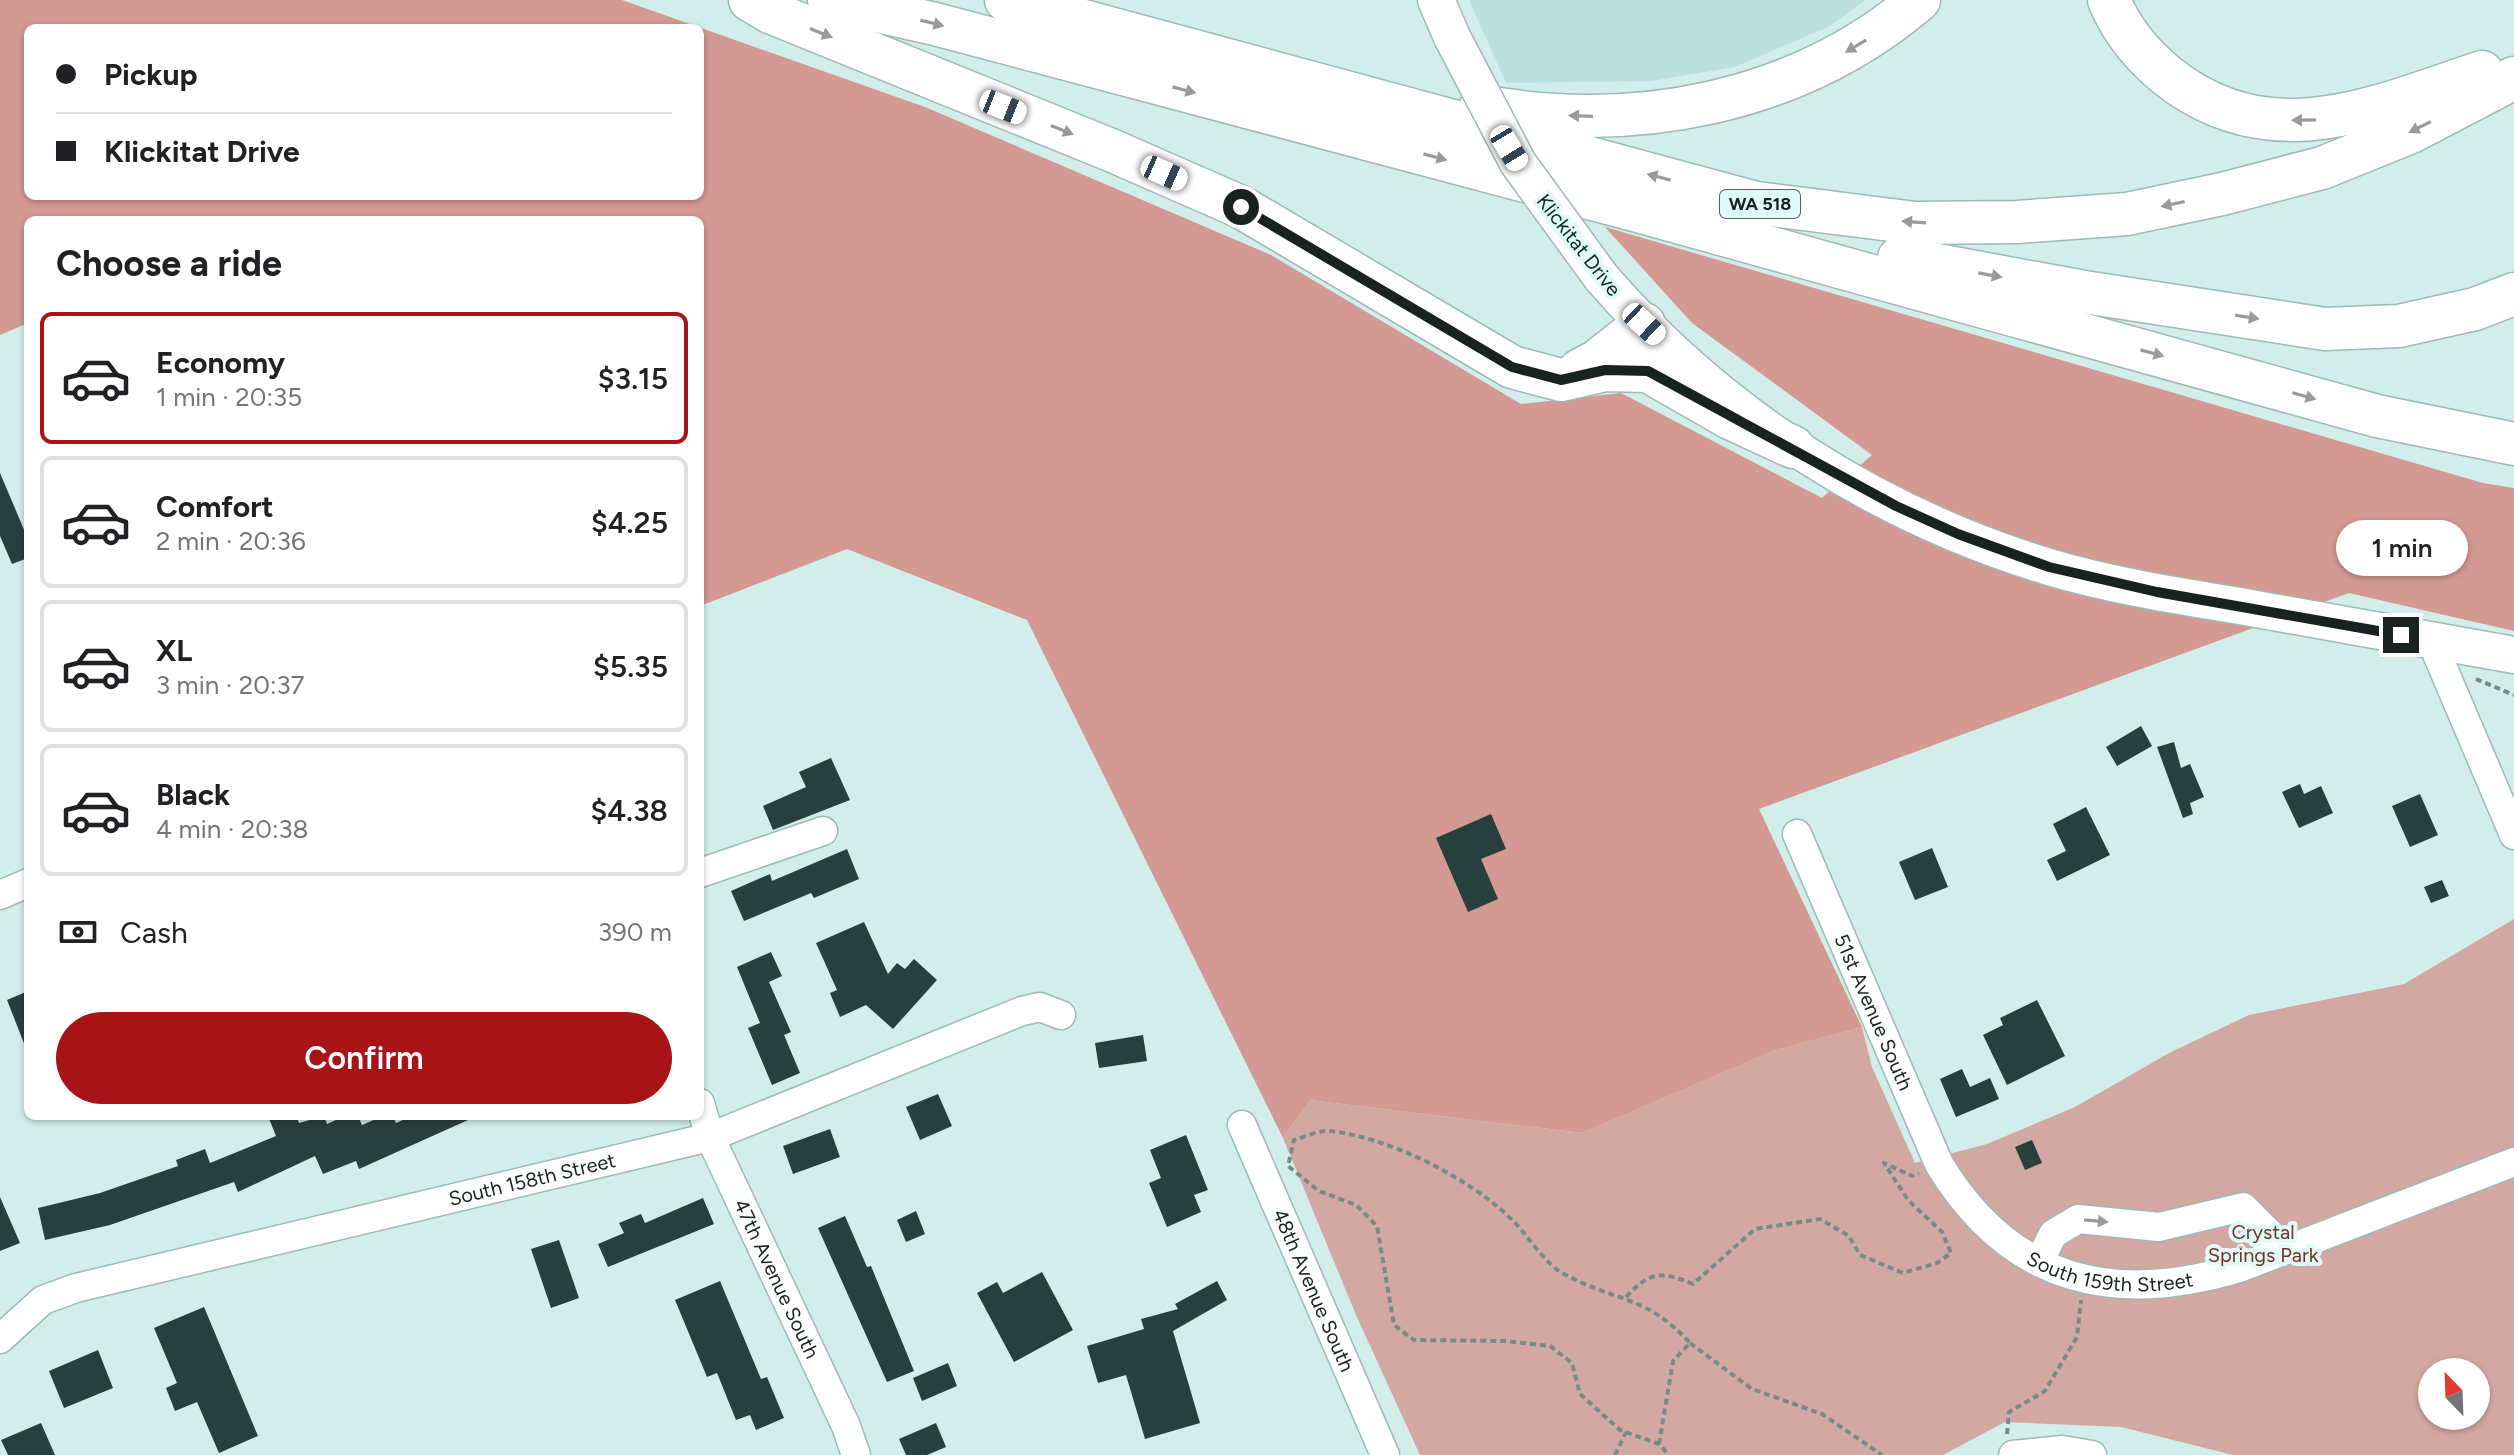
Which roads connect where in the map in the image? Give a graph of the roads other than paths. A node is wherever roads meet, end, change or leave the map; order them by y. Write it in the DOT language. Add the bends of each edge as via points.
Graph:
graph roads {
  1 [pos="750,0"];
  2 [pos="829,0"];
  3 [pos="1006,0"];
  4 [pos="1021,0"];
  5 [pos="1436,0"];
  6 [pos="1919,0"];
  7 [pos="2109,0"];
  8 [pos="2514,64"];
  9 [pos="2514,78"];
  10 [pos="1531,183"];
  11 [pos="1638,211"];
  12 [pos="2514,294"];
  13 [pos="1644,324"];
  14 [pos="1561,380"];
  15 [pos="2377,416"];
  16 [pos="2514,428"];
  17 [pos="2514,444"];
  18 [pos="1793,447"];
  19 [pos="2431,640"];
  20 [pos="2514,655"];
  21 [pos="823,831"];
  22 [pos="1797,834"];
  23 [pos="2514,835"];
  24 [pos="704,872"];
  25 [pos="1061,1015"];
  26 [pos="704,1117"];
  27 [pos="1242,1125"];
  28 [pos="710,1137"];
  29 [pos="2514,1162"];
  30 [pos="1954,1189"];
  31 [pos="2286,1250"];
  32 [pos="2039,1262"];
  33 [pos="0,1339"];
  34 [pos="2010,1450"];
  35 [pos="856,1455"];
  36 [pos="1385,1455"];
  37 [pos="2092,1455"];
  1 -- 14 [label="highway, one-way" via="1241,207 1512,367"];
  2 -- 10 [label="highway, WA 518, one-way"];
  9 -- 3 [label="highway, WA 518, one-way" via="2411,132 2322,168 2222,194 2127,214 1915,223 1756,203"];
  6 -- 4 [label="highway, one-way" via="1827,64 1758,91 1687,108 1611,117 1526,114 1426,96"];
  5 -- 10 [label="main road, Klickitat Drive, bridge" via="1488,112"];
  8 -- 7 [label="highway, one-way" via="2341,117 2310,121 2239,115 2199,99 2164,74 2131,40"];
  10 -- 11 [label="highway, WA 518"];
  10 -- 13 [label="main road, Klickitat Drive, bridge" via="1601,277"];
  11 -- 12 [label="highway, one-way" via="2084,292 2325,329 2399,326"];
  11 -- 15 [label="highway, WA 518, one-way"];
  13 -- 14 [label="highway" via="1597,361"];
  13 -- 18 [label="main road, Klickitat Drive" via="1728,400"];
  14 -- 18 [label="highway" via="1605,370 1648,371"];
  15 -- 16 [label="highway, WA 518"];
  15 -- 17 [label="highway"];
  18 -- 19 [label="main road, Klickitat Drive" via="1920,517 2049,567 2157,592"];
  19 -- 20 [label="main road, Klickitat Drive"];
  19 -- 23 [label="street"];
  21 -- 24 [label="street"];
  22 -- 30 [label="street, 51st Avenue South"];
  25 -- 28 [label="street, South 158th Street" via="1040,1007 1022,1011"];
  26 -- 28 [label="street, 47th Avenue South"];
  27 -- 36 [label="street, 48th Avenue South"];
  28 -- 33 [label="street, South 158th Street" via="76,1288 43,1300"];
  28 -- 35 [label="street, 47th Avenue South"];
  29 -- 31 [label="street, South 159th Street"];
  30 -- 32 [label="street, South 159th Street" via="1991,1230"];
  31 -- 32 [label="street, South 159th Street" via="2197,1281 2152,1287 2083,1278"];
  32 -- 31 [label="street, one-way" via="2053,1234 2078,1219 2159,1227 2243,1207"];
  34 -- 37 [label="street"];
}
